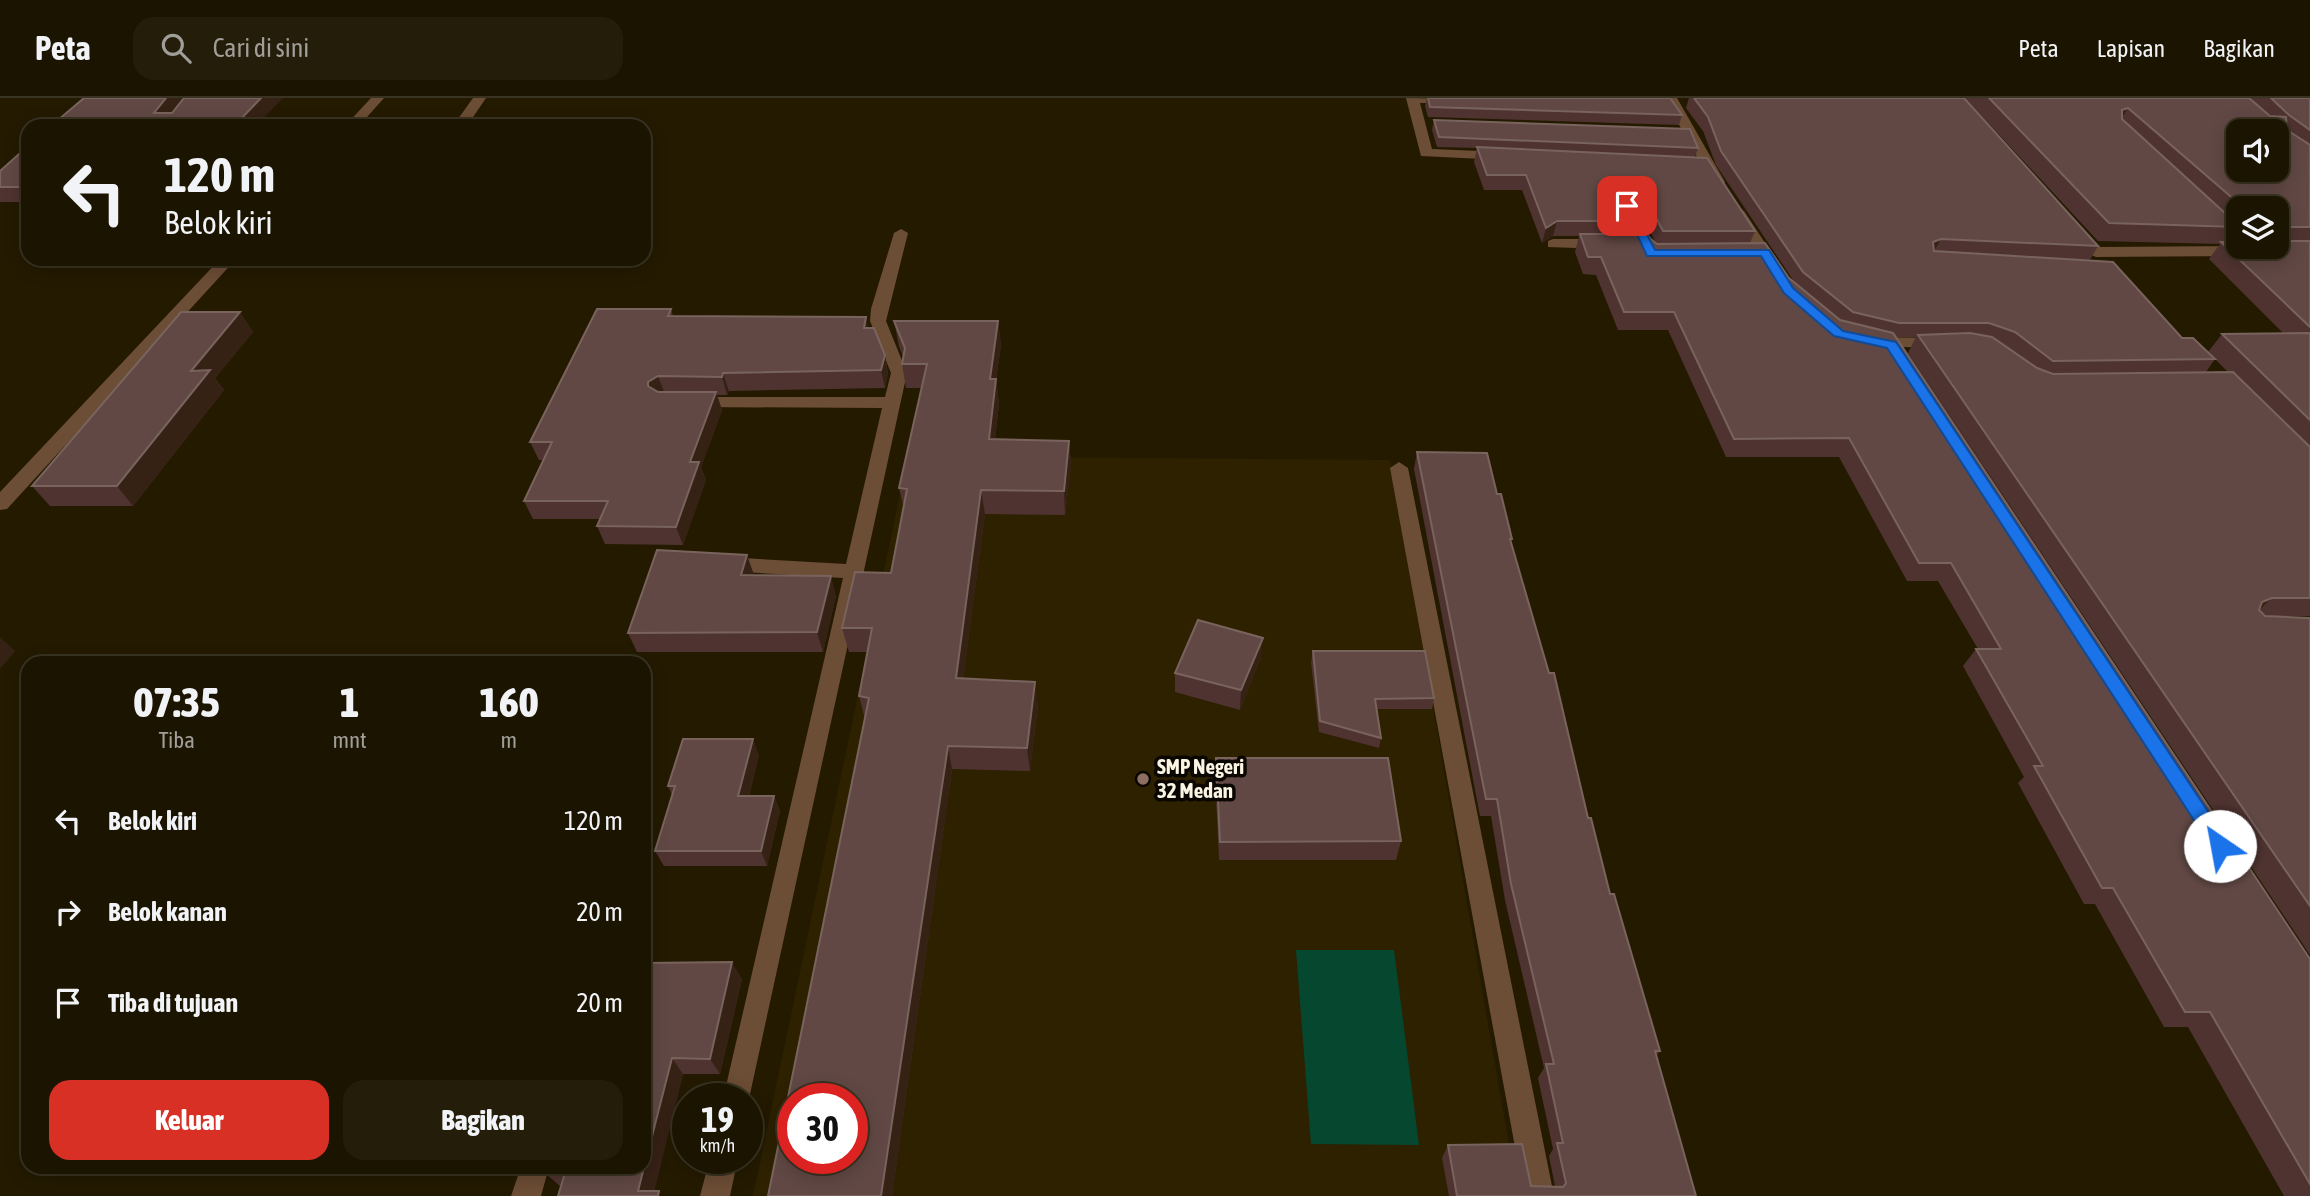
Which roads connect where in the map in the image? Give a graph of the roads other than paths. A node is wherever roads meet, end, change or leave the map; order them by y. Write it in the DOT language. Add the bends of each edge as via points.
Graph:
graph roads {
  1 [pos="378,98"];
  2 [pos="480,98"];
  3 [pos="1412,98"];
  4 [pos="1467,99"];
  5 [pos="1676,100"];
  6 [pos="1631,101"];
  7 [pos="358,119"];
  8 [pos="465,119"];
  9 [pos="1666,131"];
  10 [pos="1694,132"];
  11 [pos="1520,157"];
  12 [pos="1627,206"];
  13 [pos="2068,221"];
  14 [pos="901,233"];
  15 [pos="1553,244"];
  16 [pos="1633,244"];
  17 [pos="2226,246"];
  18 [pos="2096,252"];
  19 [pos="1739,253"];
  20 [pos="1765,253"];
  21 [pos="1664,254"];
  22 [pos="221,266"];
  23 [pos="2111,269"];
  24 [pos="1783,281"];
  25 [pos="1852,337"];
  26 [pos="1954,344"];
  27 [pos="1891,345"];
  28 [pos="1907,368"];
  29 [pos="678,402"];
  30 [pos="893,403"];
  31 [pos="1399,468"];
  32 [pos="0,504"];
  33 [pos="704,563"];
  34 [pos="855,572"];
  35 [pos="741,1083"];
  36 [pos="533,1174"];
  37 [pos="720,1174"];
  38 [pos="526,1196"];
  39 [pos="715,1196"];
  40 [pos="1539,1196"];
  1 -- 7 [label="street"];
  2 -- 8 [label="street"];
  3 -- 4 [label="street"];
  3 -- 11 [label="street" via="1426,124 1426,153"];
  5 -- 6 [label="street"];
  5 -- 10 [label="street"];
  9 -- 10 [label="street"];
  10 -- 20 [label="street" via="1701,165"];
  12 -- 16 [label="street"];
  13 -- 18 [label="street"];
  14 -- 30 [label="street" via="878,321 900,373"];
  15 -- 16 [label="street"];
  16 -- 21 [label="street" via="1651,254"];
  17 -- 18 [label="street"];
  18 -- 23 [label="street"];
  19 -- 20 [label="street"];
  20 -- 24 [label="street"];
  22 -- 32 [label="street"];
  25 -- 27 [label="street"];
  26 -- 27 [label="street"];
  27 -- 28 [label="street"];
  29 -- 30 [label="street"];
  30 -- 34 [label="street"];
  31 -- 40 [label="street"];
  33 -- 34 [label="street"];
  34 -- 35 [label="street"];
  36 -- 38 [label="street"];
  37 -- 39 [label="street"];
}
